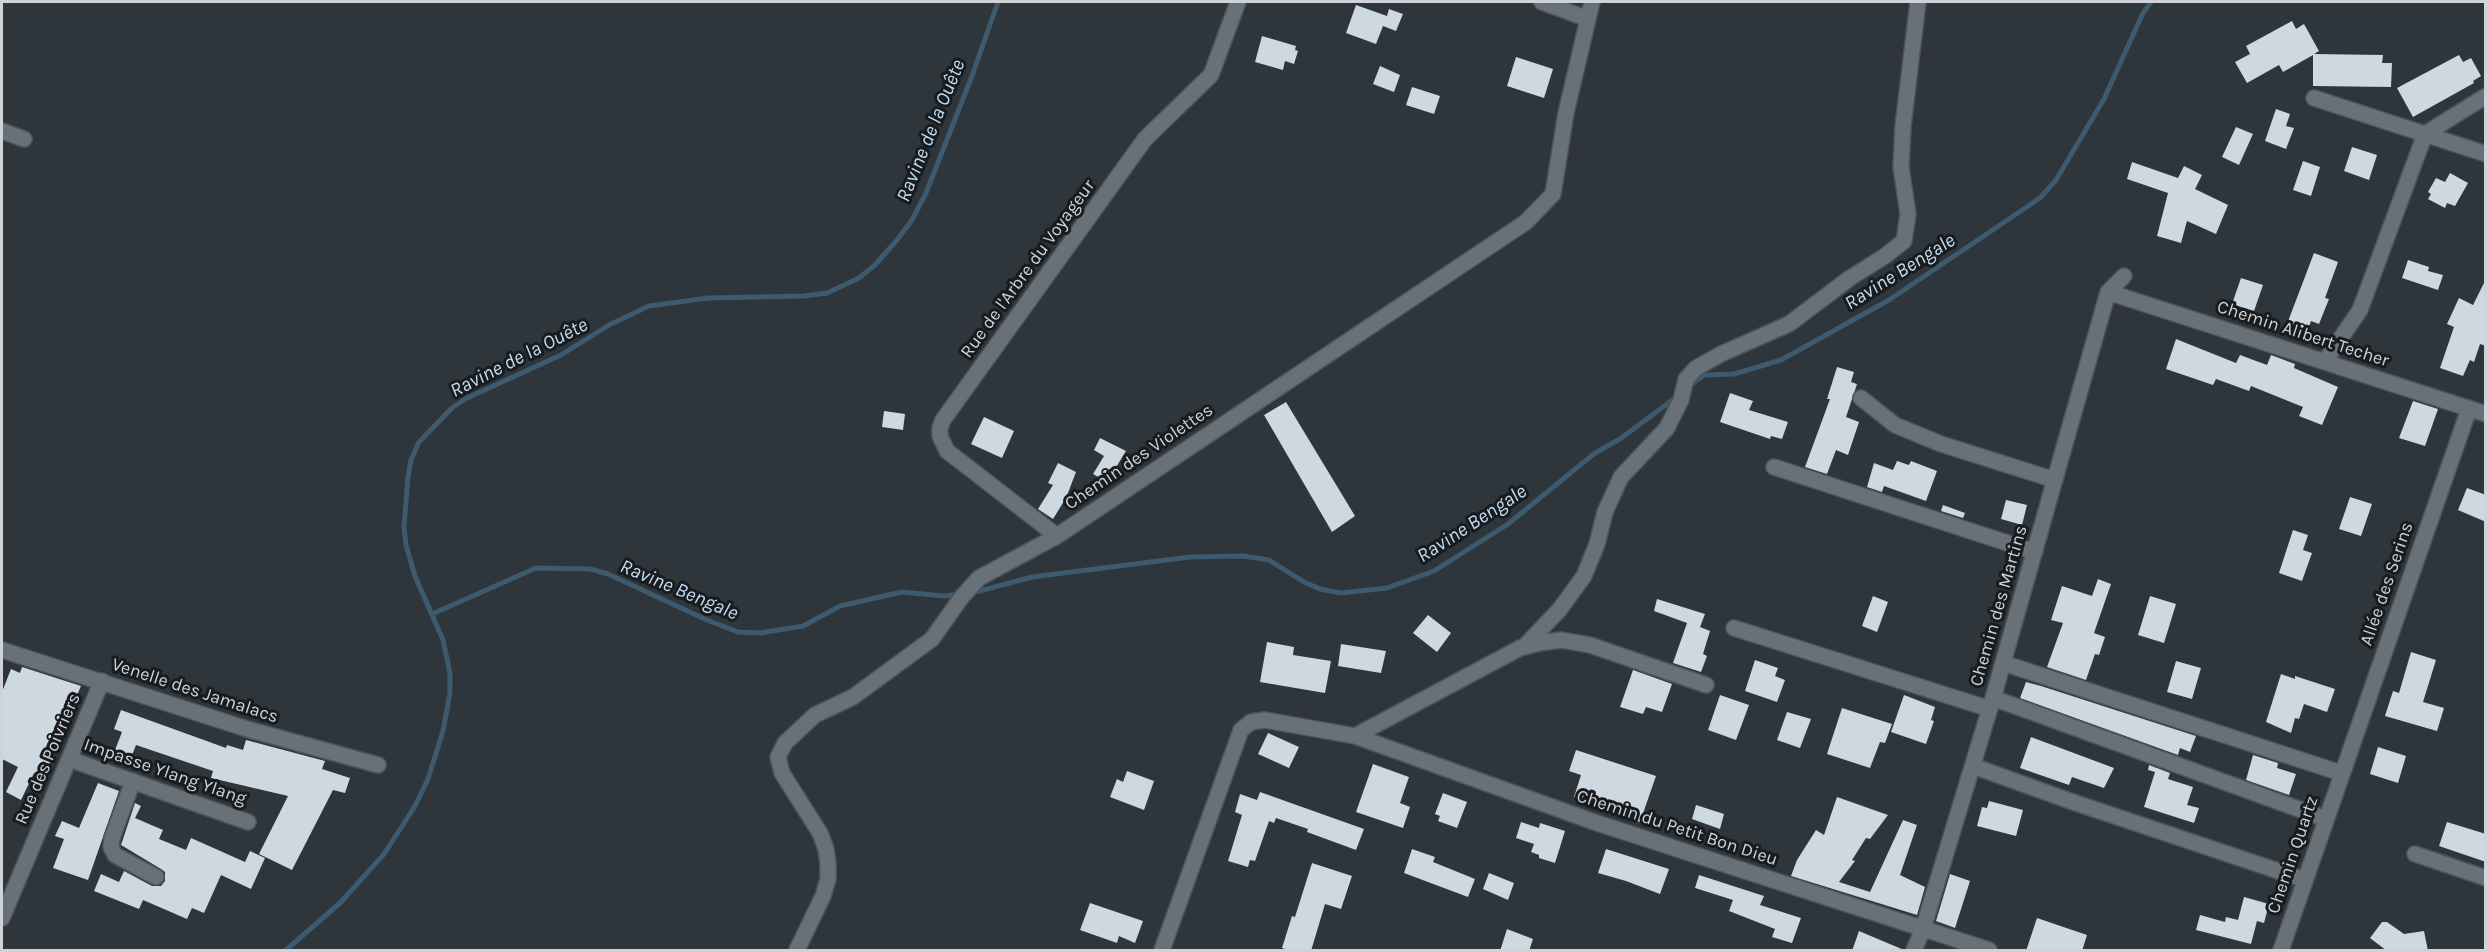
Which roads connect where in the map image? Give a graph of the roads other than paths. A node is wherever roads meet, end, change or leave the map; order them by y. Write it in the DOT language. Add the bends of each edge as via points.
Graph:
graph roads {
  1 [pos="1238,2"];
  2 [pos="1542,2"];
  3 [pos="1592,2"];
  4 [pos="1918,2"];
  5 [pos="1588,19"];
  6 [pos="2486,96"];
  7 [pos="2314,98"];
  8 [pos="2,131"];
  9 [pos="2425,134"];
  10 [pos="24,140"];
  11 [pos="2486,154"];
  12 [pos="2124,276"];
  13 [pos="2108,292"];
  14 [pos="2325,360"];
  15 [pos="1861,398"];
  16 [pos="2469,409"];
  17 [pos="2486,414"];
  18 [pos="1774,467"];
  19 [pos="2055,480"];
  20 [pos="1057,536"];
  21 [pos="2035,552"];
  22 [pos="1734,628"];
  23 [pos="1525,646"];
  24 [pos="2,650"];
  25 [pos="2003,663"];
  26 [pos="102,681"];
  27 [pos="1706,686"];
  28 [pos="1991,703"];
  29 [pos="1354,736"];
  30 [pos="69,759"];
  31 [pos="378,765"];
  32 [pos="1972,766"];
  33 [pos="2342,773"];
  34 [pos="132,781"];
  35 [pos="2326,819"];
  36 [pos="248,822"];
  37 [pos="2415,854"];
  38 [pos="156,877"];
  39 [pos="2486,878"];
  40 [pos="2305,880"];
  41 [pos="2,918"];
  42 [pos="1923,929"];
  43 [pos="797,951"];
  44 [pos="1162,951"];
  45 [pos="1914,951"];
  46 [pos="1989,951"];
  47 [pos="2281,951"];
  1 -- 20 [label="street, Rue de l'Arbre du Voyageur" via="1211,75 1144,139 940,428 947,451"];
  2 -- 5 [label="street"];
  3 -- 5 [label="street, Chemin des Violettes"];
  4 -- 23 [label="street" via="1903,126 1901,167 1908,214 1904,241 1789,324 1721,354 1686,379 1667,428 1621,477 1584,576"];
  5 -- 20 [label="street, Chemin des Violettes" via="1566,112 1553,194 1526,222"];
  6 -- 9 [label="street"];
  7 -- 9 [label="street"];
  8 -- 10 [label="street"];
  9 -- 11 [label="street"];
  9 -- 14 [label="street" via="2360,310"];
  12 -- 13 [label="street, Chemin des Martins"];
  13 -- 14 [label="street, Chemin Alibert Techer"];
  13 -- 19 [label="street, Chemin des Martins"];
  14 -- 16 [label="street, Chemin Alibert Techer"];
  15 -- 19 [label="street" via="1895,425 1941,444"];
  16 -- 17 [label="street, Chemin Alibert Techer"];
  16 -- 33 [label="street, Allée des Serins"];
  18 -- 21 [label="street"];
  19 -- 21 [label="street, Chemin des Martins"];
  20 -- 43 [label="street, Chemin des Violettes" via="979,578 932,639 853,697 815,715 785,743 778,757 782,772 820,834 828,864 823,896"];
  21 -- 25 [label="street, Chemin des Martins"];
  22 -- 28 [label="street"];
  23 -- 27 [label="street" via="1561,640 1590,645"];
  23 -- 29 [label="street"];
  24 -- 26 [label="street, Venelle des Jamalacs"];
  25 -- 28 [label="street, Chemin des Martins"];
  25 -- 33 [label="street"];
  26 -- 30 [label="street, Rue des Poivriers"];
  26 -- 31 [label="street, Venelle des Jamalacs" via="247,729"];
  28 -- 32 [label="street, Chemin des Martins"];
  28 -- 35 [label="street"];
  29 -- 42 [label="street, Chemin du Petit Bon Dieu" via="1597,823"];
  29 -- 44 [label="street, Chemin du Petit Bon Dieu" via="1265,720 1251,722 1241,730"];
  30 -- 34 [label="street, Impasse Ylang Ylang"];
  30 -- 41 [label="street, Rue des Poivriers"];
  32 -- 40 [label="street"];
  32 -- 42 [label="street, Chemin des Martins"];
  33 -- 35 [label="street, Chemin Quartz"];
  34 -- 36 [label="street, Impasse Ylang Ylang"];
  34 -- 38 [label="street" via="111,847 115,855"];
  35 -- 40 [label="street, Chemin Quartz"];
  37 -- 39 [label="street"];
  40 -- 47 [label="street, Chemin Quartz"];
  42 -- 45 [label="street, Chemin des Martins"];
  42 -- 46 [label="street, Chemin du Petit Bon Dieu"];
}
